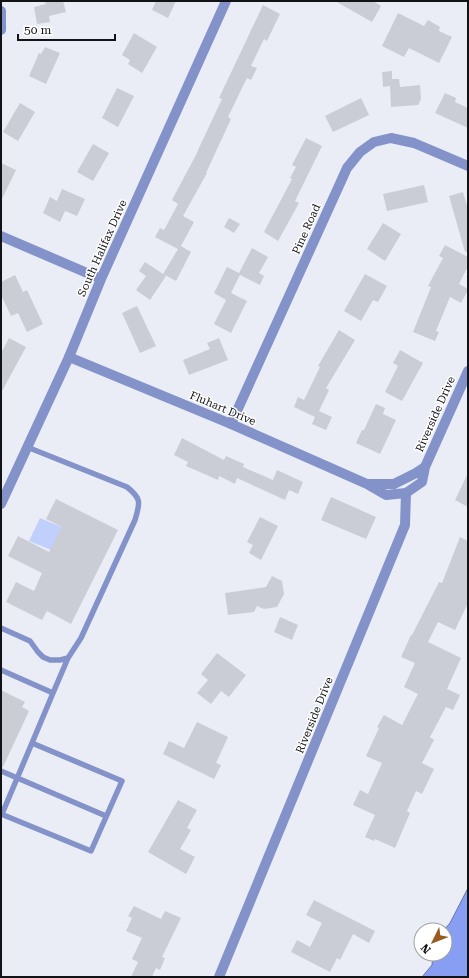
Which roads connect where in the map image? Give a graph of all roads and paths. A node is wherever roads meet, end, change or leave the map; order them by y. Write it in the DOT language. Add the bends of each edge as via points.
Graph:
graph roads {
  1 [pos="226,1"];
  2 [pos="1,11"];
  3 [pos="1,30"];
  4 [pos="468,166"];
  5 [pos="1,236"];
  6 [pos="101,279"];
  7 [pos="69,357"];
  8 [pos="468,371"];
  9 [pos="230,424"];
  10 [pos="27,447"];
  11 [pos="425,467"];
  12 [pos="407,478"];
  13 [pos="368,484"];
  14 [pos="406,493"];
  15 [pos="1,504"];
  16 [pos="1,628"];
  17 [pos="68,658"];
  18 [pos="1,670"];
  19 [pos="53,692"];
  20 [pos="32,743"];
  21 [pos="1,771"];
  22 [pos="17,778"];
  23 [pos="1,814"];
  24 [pos="106,816"];
  25 [pos="219,977"];
  1 -- 6 [label="street, South Halifax Drive"];
  2 -- 3 [label="street"];
  4 -- 9 [label="street, Pine Road" via="414,143 391,138 374,142 360,152 347,168"];
  5 -- 6 [label="street"];
  6 -- 7 [label="street, South Halifax Drive"];
  7 -- 9 [label="street, Fluhart Drive"];
  7 -- 10 [label="street, South Halifax Drive"];
  8 -- 11 [label="street, Riverside Drive"];
  9 -- 13 [label="street, Fluhart Drive"];
  10 -- 15 [label="street, South Halifax Drive"];
  10 -- 17 [label="lane" via="127,487 137,494 139,506 135,520 81,638"];
  11 -- 12 [label="street, Riverside Drive"];
  11 -- 14 [label="street, Riverside Drive" via="422,482"];
  12 -- 13 [label="street, Fluhart Drive" via="394,484"];
  13 -- 14 [label="street, Fluhart Drive" via="386,495"];
  14 -- 25 [label="street, Riverside Drive" via="405,525"];
  16 -- 17 [label="lane" via="30,641 43,657 50,660"];
  17 -- 19 [label="lane"];
  18 -- 19 [label="lane"];
  19 -- 20 [label="lane"];
  20 -- 22 [label="lane"];
  20 -- 24 [label="lane" via="122,781"];
  21 -- 22 [label="lane"];
  22 -- 23 [label="lane"];
  22 -- 24 [label="lane"];
  23 -- 24 [label="lane" via="91,851"];
}
